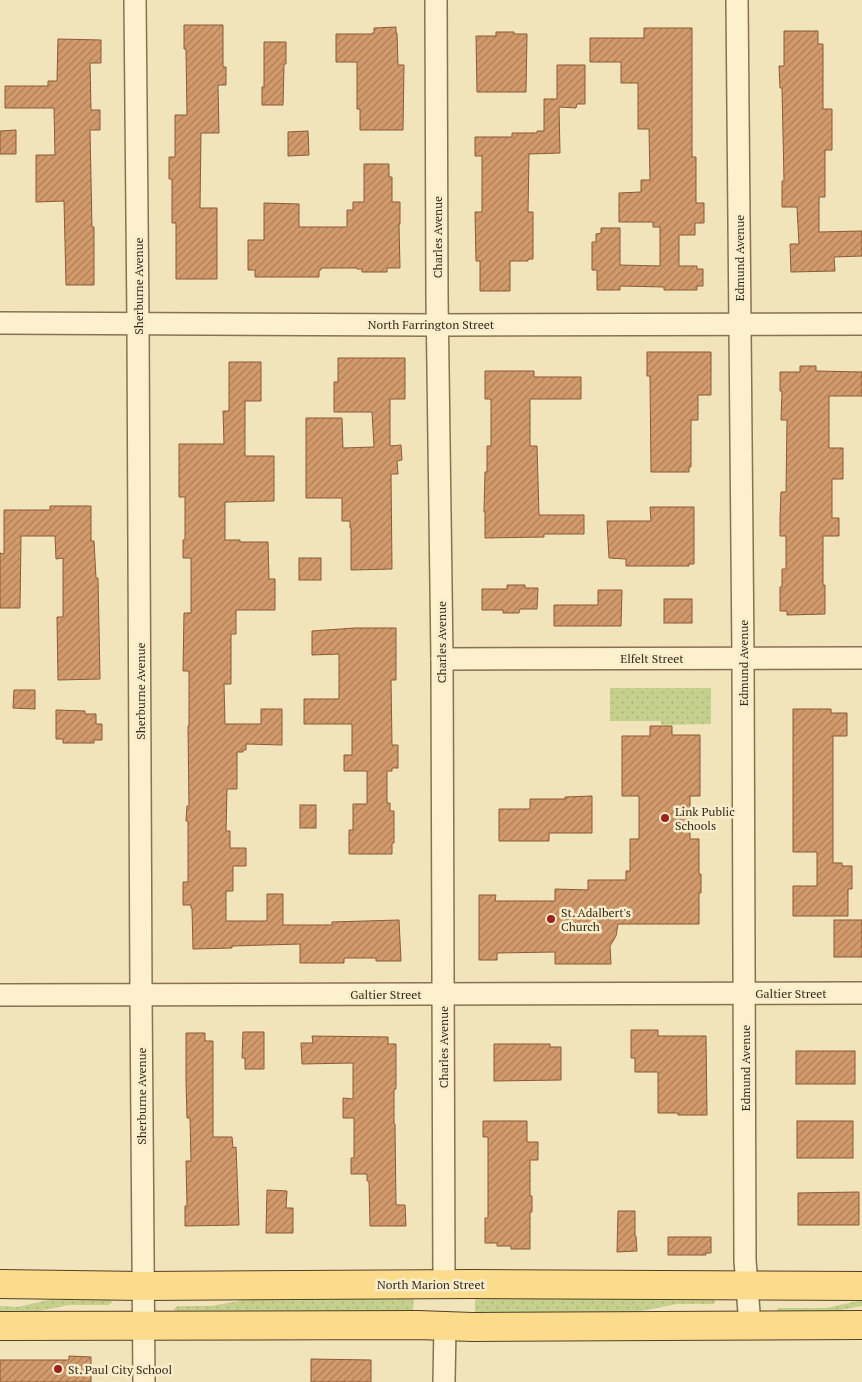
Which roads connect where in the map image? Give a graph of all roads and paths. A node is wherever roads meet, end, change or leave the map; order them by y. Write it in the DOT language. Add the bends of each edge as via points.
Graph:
graph roads {
  1 [pos="135,0"];
  2 [pos="436,0"];
  3 [pos="737,0"];
  4 [pos="0,323"];
  5 [pos="138,323"];
  6 [pos="740,323"];
  7 [pos="862,324"];
  8 [pos="438,325"];
  9 [pos="743,657"];
  10 [pos="862,658"];
  11 [pos="442,659"];
  12 [pos="744,993"];
  13 [pos="862,993"];
  14 [pos="443,994"];
  15 [pos="0,995"];
  16 [pos="141,995"];
  17 [pos="0,1284"];
  18 [pos="444,1284"];
  19 [pos="747,1285"];
  20 [pos="143,1286"];
  21 [pos="862,1286"];
  22 [pos="143,1325"];
  23 [pos="862,1325"];
  24 [pos="0,1326"];
  25 [pos="444,1326"];
  26 [pos="750,1326"];
  27 [pos="144,1382"];
  28 [pos="444,1382"];
  1 -- 5 [label="street, Sherburne Avenue"];
  2 -- 8 [label="street, Charles Avenue"];
  3 -- 6 [label="street, Edmund Avenue"];
  4 -- 5 [label="street, North Farrington Street"];
  5 -- 8 [label="street, North Farrington Street"];
  5 -- 16 [label="street, Sherburne Avenue"];
  6 -- 7 [label="street, North Farrington Street"];
  6 -- 8 [label="street, North Farrington Street"];
  6 -- 9 [label="street, Edmund Avenue"];
  8 -- 11 [label="street, Charles Avenue"];
  9 -- 10 [label="street, Elfelt Street"];
  9 -- 11 [label="street, Elfelt Street"];
  9 -- 12 [label="street, Edmund Avenue"];
  11 -- 14 [label="street, Charles Avenue"];
  12 -- 13 [label="street, Galtier Street"];
  12 -- 14 [label="street, Galtier Street"];
  12 -- 19 [label="street, Edmund Avenue"];
  14 -- 16 [label="street, Galtier Street"];
  14 -- 18 [label="street, Charles Avenue"];
  15 -- 16 [label="street, Galtier Street"];
  16 -- 20 [label="street, Sherburne Avenue"];
  17 -- 20 [label="main road, North Marion Street"];
  18 -- 19 [label="main road, North Marion Street"];
  18 -- 20 [label="main road, North Marion Street"];
  19 -- 21 [label="main road, North Marion Street"];
  19 -- 26 [label="street, Edmund Avenue"];
  20 -- 22 [label="street, Sherburne Avenue"];
  22 -- 24 [label="main road"];
  22 -- 25 [label="main road"];
  22 -- 27 [label="street, Sherburne Avenue"];
  23 -- 26 [label="main road"];
  25 -- 26 [label="main road"];
  25 -- 28 [label="street"];
}
